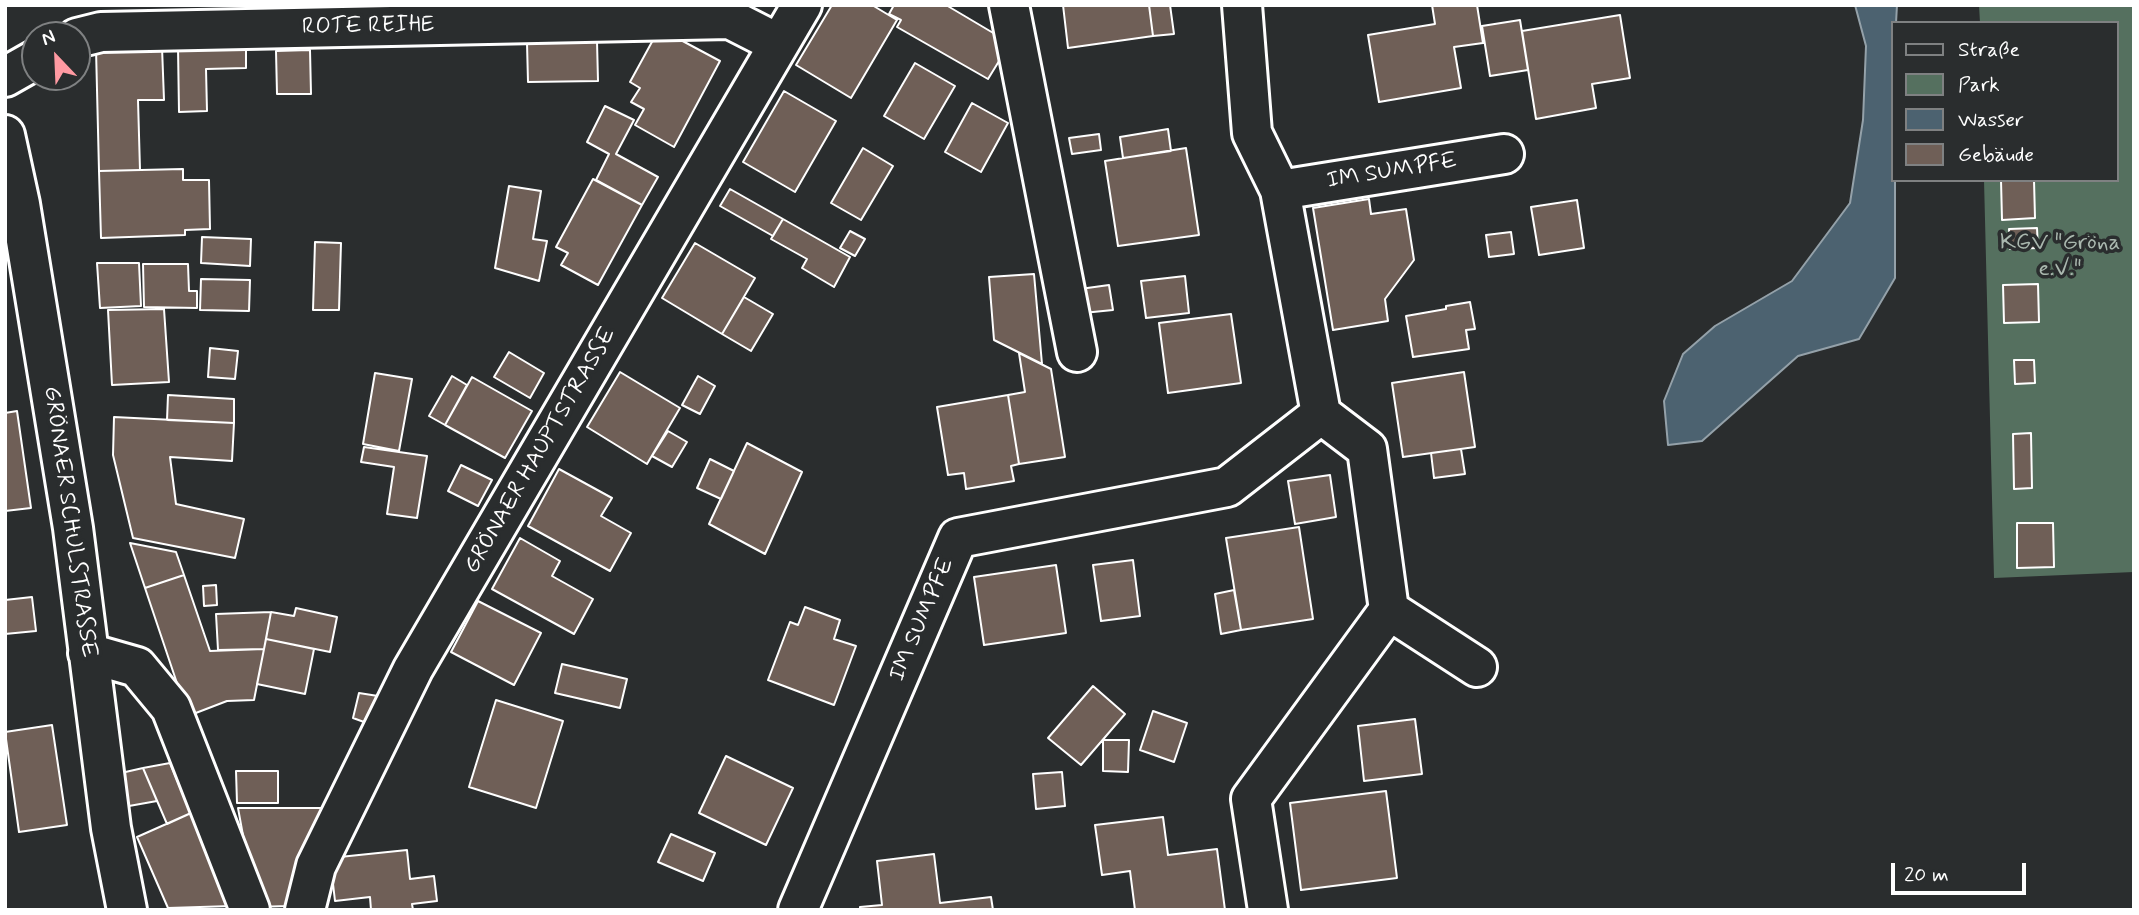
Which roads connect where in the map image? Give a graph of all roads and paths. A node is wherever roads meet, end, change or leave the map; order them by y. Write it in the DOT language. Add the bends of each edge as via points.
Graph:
graph roads {
  1 [pos="802,5"];
  2 [pos="1009,5"];
  3 [pos="1242,5"];
  4 [pos="91,34"];
  5 [pos="779,44"];
  6 [pos="21,68"];
  7 [pos="5,77"];
  8 [pos="5,135"];
  9 [pos="1504,154"];
  10 [pos="1280,191"];
  11 [pos="1077,352"];
  12 [pos="1321,414"];
  13 [pos="1389,610"];
  14 [pos="88,653"];
  15 [pos="1477,667"];
  16 [pos="127,910"];
  17 [pos="250,910"];
  18 [pos="305,910"];
  19 [pos="798,910"];
  20 [pos="1268,910"];
  1 -- 5 [label="street, GRÖNAER HAUPTSTRASSE"];
  2 -- 11 [label="street"];
  3 -- 10 [label="street" via="1252,132"];
  4 -- 5 [label="street, ROTE REIHE" via="730,19"];
  5 -- 18 [label="street, GRÖNAER HAUPTSTRASSE" via="413,669 316,866"];
  6 -- 7 [label="street"];
  8 -- 14 [label="street, GRÖNAER SCHULSTRASSE" via="73,528"];
  9 -- 10 [label="street, IM SUMPFE"];
  10 -- 12 [label="street"];
  12 -- 13 [label="street" via="1367,449"];
  12 -- 19 [label="street, IM SUMPFE" via="1227,487 958,538"];
  13 -- 15 [label="street"];
  13 -- 20 [label="street" via="1251,799"];
  14 -- 16 [label="street, GRÖNAER SCHULSTRASSE" via="111,828"];
  14 -- 17 [label="street" via="137,667 171,708"];
}
